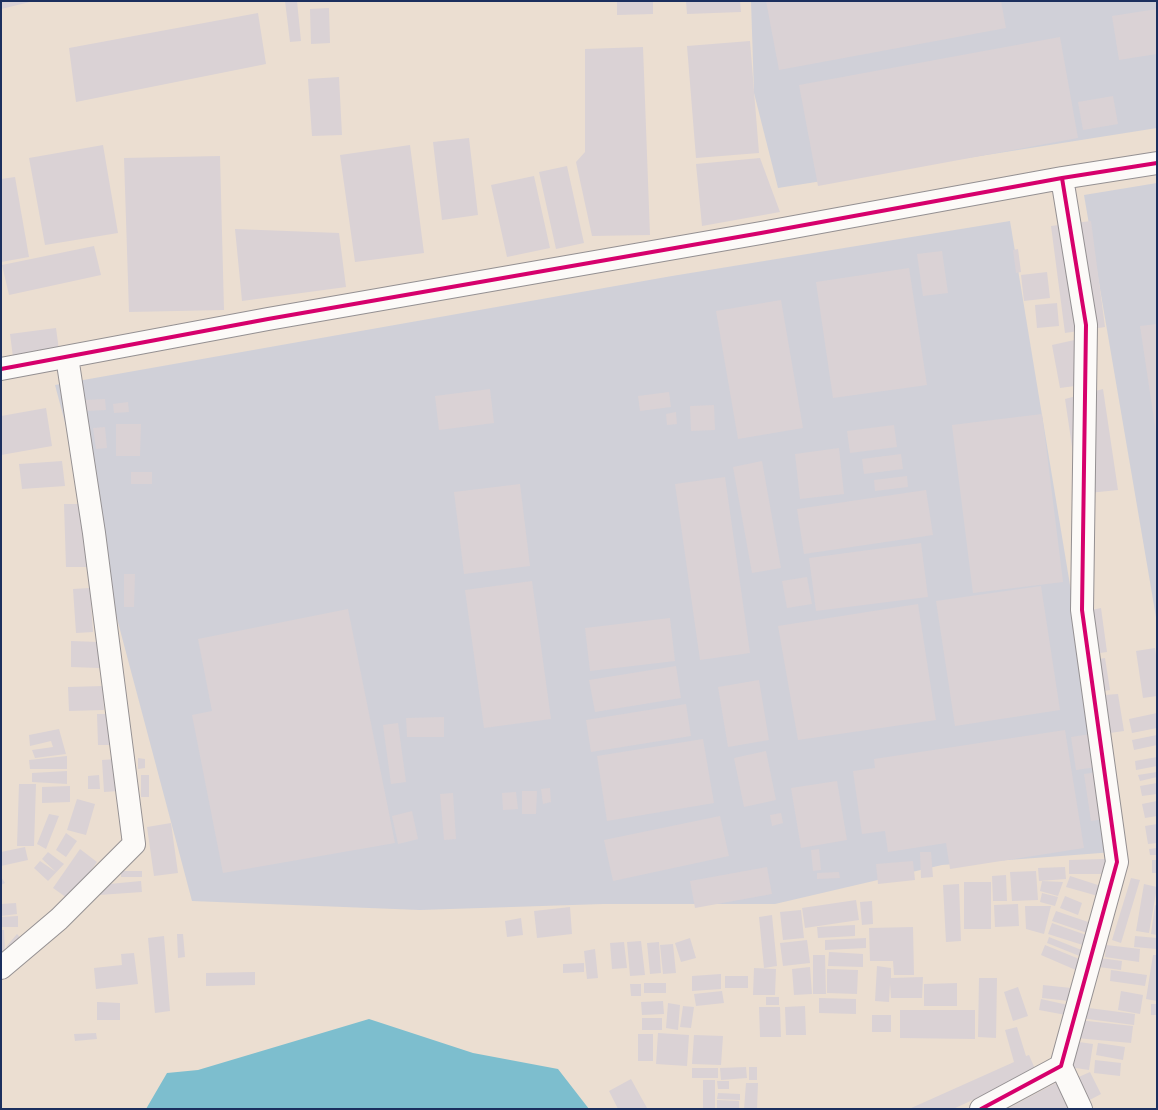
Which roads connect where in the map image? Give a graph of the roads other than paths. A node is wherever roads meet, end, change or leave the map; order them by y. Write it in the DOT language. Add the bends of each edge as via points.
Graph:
graph roads {
  1 [pos="1157,163"];
  2 [pos="1062,178"];
  3 [pos="67,357"];
  4 [pos="1,369"];
  5 [pos="1,968"];
  6 [pos="1061,1066"];
  7 [pos="981,1109"];
  8 [pos="1081,1109"];
  1 -- 2 [label="street"];
  2 -- 3 [label="street"];
  2 -- 6 [label="street" via="1086,325 1082,610 1117,862"];
  3 -- 4 [label="street"];
  3 -- 5 [label="street" via="94,533 134,844 59,919"];
  6 -- 7 [label="street"];
  6 -- 8 [label="street"];
}
